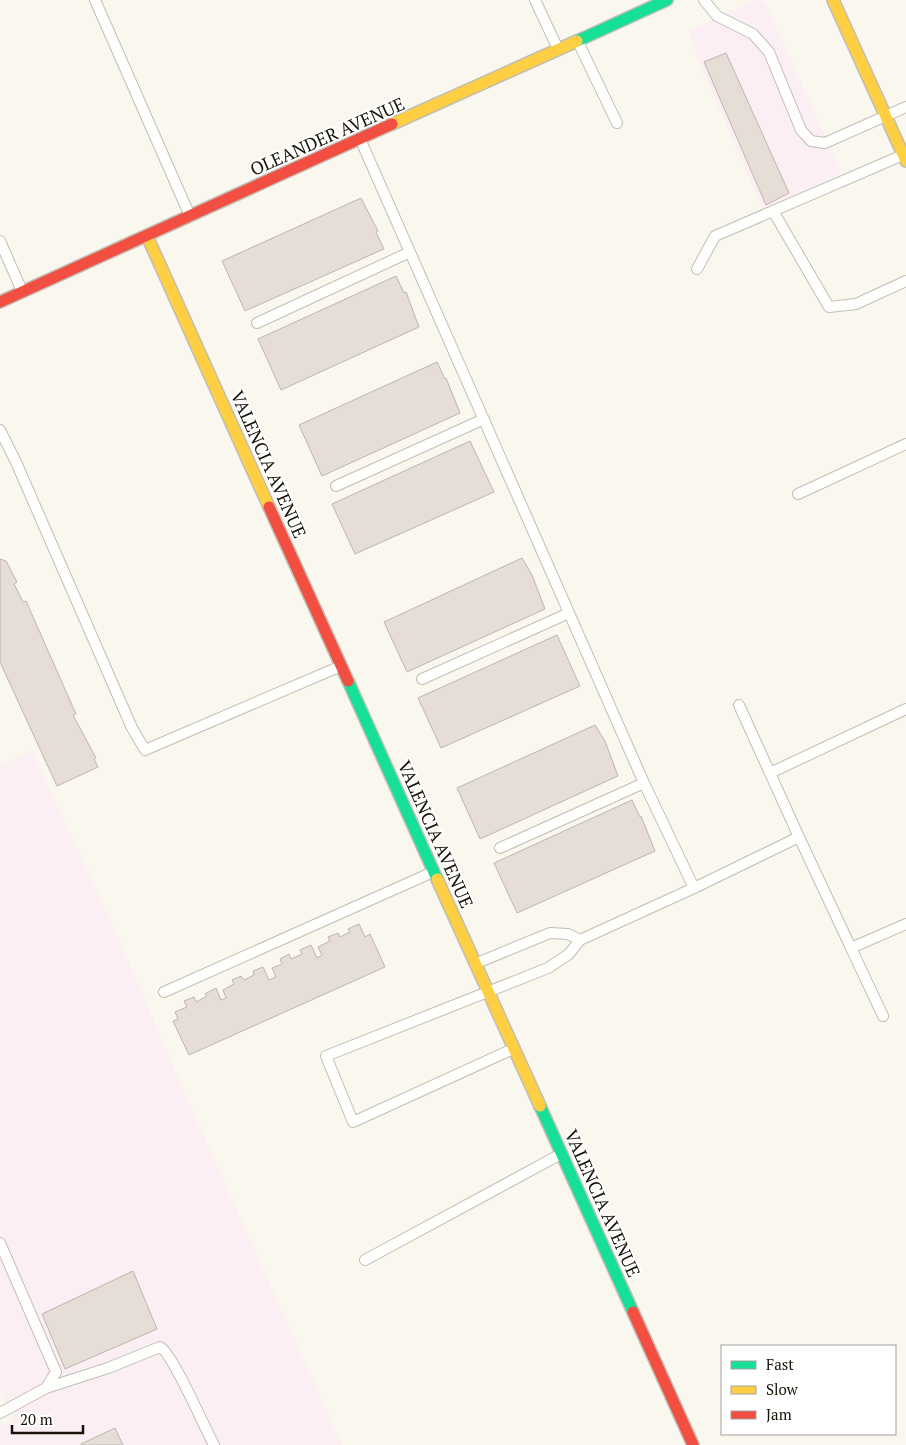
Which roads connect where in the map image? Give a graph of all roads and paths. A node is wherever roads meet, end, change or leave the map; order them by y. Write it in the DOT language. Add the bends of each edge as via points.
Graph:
graph roads {
  1 [pos="95,0"];
  2 [pos="535,0"];
  3 [pos="667,0"];
  4 [pos="704,0"];
  5 [pos="833,0"];
  6 [pos="577,41"];
  7 [pos="558,50"];
  8 [pos="906,107"];
  9 [pos="886,116"];
  10 [pos="617,123"];
  11 [pos="360,140"];
  12 [pos="905,158"];
  13 [pos="774,211"];
  14 [pos="190,217"];
  15 [pos="147,236"];
  16 [pos="0,241"];
  17 [pos="410,252"];
  18 [pos="697,270"];
  19 [pos="906,281"];
  20 [pos="22,292"];
  21 [pos="0,302"];
  22 [pos="257,323"];
  23 [pos="484,419"];
  24 [pos="0,430"];
  25 [pos="906,444"];
  26 [pos="336,486"];
  27 [pos="798,494"];
  28 [pos="569,613"];
  29 [pos="341,666"];
  30 [pos="422,679"];
  31 [pos="739,705"];
  32 [pos="906,710"];
  33 [pos="770,773"];
  34 [pos="644,783"];
  35 [pos="798,837"];
  36 [pos="500,848"];
  37 [pos="434,872"];
  38 [pos="694,888"];
  39 [pos="906,924"];
  40 [pos="580,940"];
  41 [pos="851,948"];
  42 [pos="475,964"];
  43 [pos="488,990"];
  44 [pos="164,992"];
  45 [pos="883,1016"];
  46 [pos="514,1048"];
  47 [pos="562,1153"];
  48 [pos="0,1244"];
  49 [pos="365,1260"];
  50 [pos="46,1388"];
  51 [pos="0,1412"];
  52 [pos="214,1445"];
  53 [pos="693,1445"];
  1 -- 14 [label="lane"];
  2 -- 7 [label="lane"];
  3 -- 6 [label="street, OLEANDER AVENUE"];
  4 -- 9 [label="lane" via="717,16 753,34 769,52 801,130 811,141 825,143"];
  5 -- 9 [label="street"];
  6 -- 7 [label="street, OLEANDER AVENUE"];
  6 -- 10 [label="lane"];
  7 -- 11 [label="street, OLEANDER AVENUE"];
  8 -- 9 [label="lane"];
  9 -- 12 [label="street"];
  11 -- 14 [label="street, OLEANDER AVENUE"];
  11 -- 17 [label="lane"];
  12 -- 13 [label="lane"];
  13 -- 18 [label="lane" via="715,236"];
  13 -- 19 [label="lane" via="829,307 856,304"];
  14 -- 15 [label="street, OLEANDER AVENUE"];
  15 -- 20 [label="street, OLEANDER AVENUE"];
  15 -- 29 [label="street, VALENCIA AVENUE"];
  16 -- 20 [label="lane"];
  17 -- 22 [label="lane"];
  17 -- 23 [label="lane"];
  20 -- 21 [label="street, OLEANDER AVENUE"];
  23 -- 26 [label="lane"];
  23 -- 28 [label="lane"];
  24 -- 29 [label="lane" via="132,728 145,750"];
  25 -- 27 [label="lane"];
  28 -- 30 [label="lane"];
  28 -- 34 [label="lane"];
  29 -- 37 [label="street, VALENCIA AVENUE"];
  31 -- 33 [label="lane"];
  32 -- 33 [label="lane"];
  33 -- 35 [label="lane"];
  34 -- 36 [label="lane"];
  34 -- 38 [label="lane"];
  35 -- 38 [label="lane"];
  35 -- 41 [label="lane"];
  37 -- 42 [label="street, VALENCIA AVENUE"];
  37 -- 44 [label="lane"];
  38 -- 40 [label="lane"];
  39 -- 41 [label="lane"];
  40 -- 42 [label="lane" via="568,934 550,932"];
  40 -- 43 [label="lane" via="569,954 548,968"];
  41 -- 45 [label="lane"];
  42 -- 43 [label="street, VALENCIA AVENUE"];
  43 -- 46 [label="street, VALENCIA AVENUE"];
  43 -- 46 [label="lane" via="326,1056 353,1122"];
  46 -- 47 [label="street, VALENCIA AVENUE"];
  47 -- 49 [label="lane"];
  47 -- 53 [label="street, VALENCIA AVENUE"];
  48 -- 50 [label="lane" via="56,1372"];
  50 -- 51 [label="lane"];
  50 -- 52 [label="lane" via="160,1347 175,1368"];
}
